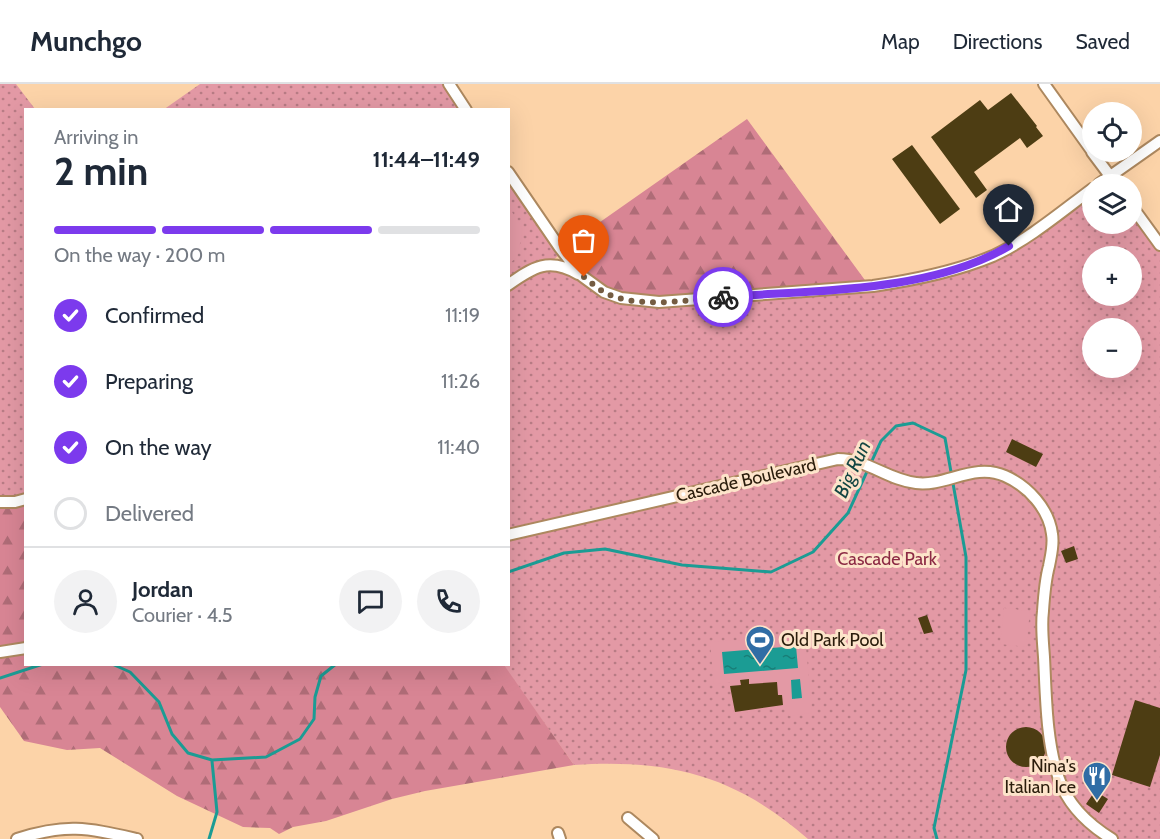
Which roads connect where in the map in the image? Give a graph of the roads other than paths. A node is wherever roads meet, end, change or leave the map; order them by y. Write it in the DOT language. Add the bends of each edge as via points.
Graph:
graph roads {
  1 [pos="449,84"];
  2 [pos="1044,84"];
  3 [pos="465,108"];
  4 [pos="1082,137"];
  5 [pos="1160,141"];
  6 [pos="1120,174"];
  7 [pos="510,175"];
  8 [pos="1082,196"];
  9 [pos="1142,220"];
  10 [pos="1160,245"];
  11 [pos="560,247"];
  12 [pos="544,265"];
  13 [pos="584,277"];
  14 [pos="510,284"];
  15 [pos="24,500"];
  16 [pos="0,502"];
  17 [pos="510,535"];
  18 [pos="24,648"];
  19 [pos="0,652"];
  20 [pos="628,818"];
  21 [pos="1109,837"];
  22 [pos="17,839"];
  23 [pos="137,839"];
  24 [pos="654,839"];
  1 -- 3 [label="street"];
  2 -- 4 [label="street"];
  5 -- 6 [label="street"];
  7 -- 11 [label="street"];
  8 -- 13 [label="street" via="994,255 901,282 640,302 604,292"];
  9 -- 10 [label="street"];
  11 -- 12 [label="street" via="556,259"];
  11 -- 13 [label="street"];
  12 -- 13 [label="street" via="565,267"];
  12 -- 14 [label="street"];
  15 -- 16 [label="street"];
  17 -- 21 [label="street, Cascade Boulevard" via="838,459 858,461 918,484 976,472 1006,476 1036,500 1052,534 1042,614 1053,756 1059,780 1083,818"];
  18 -- 19 [label="street"];
  20 -- 24 [label="street"];
  22 -- 23 [label="street" via="64,828 91,828"];
}
